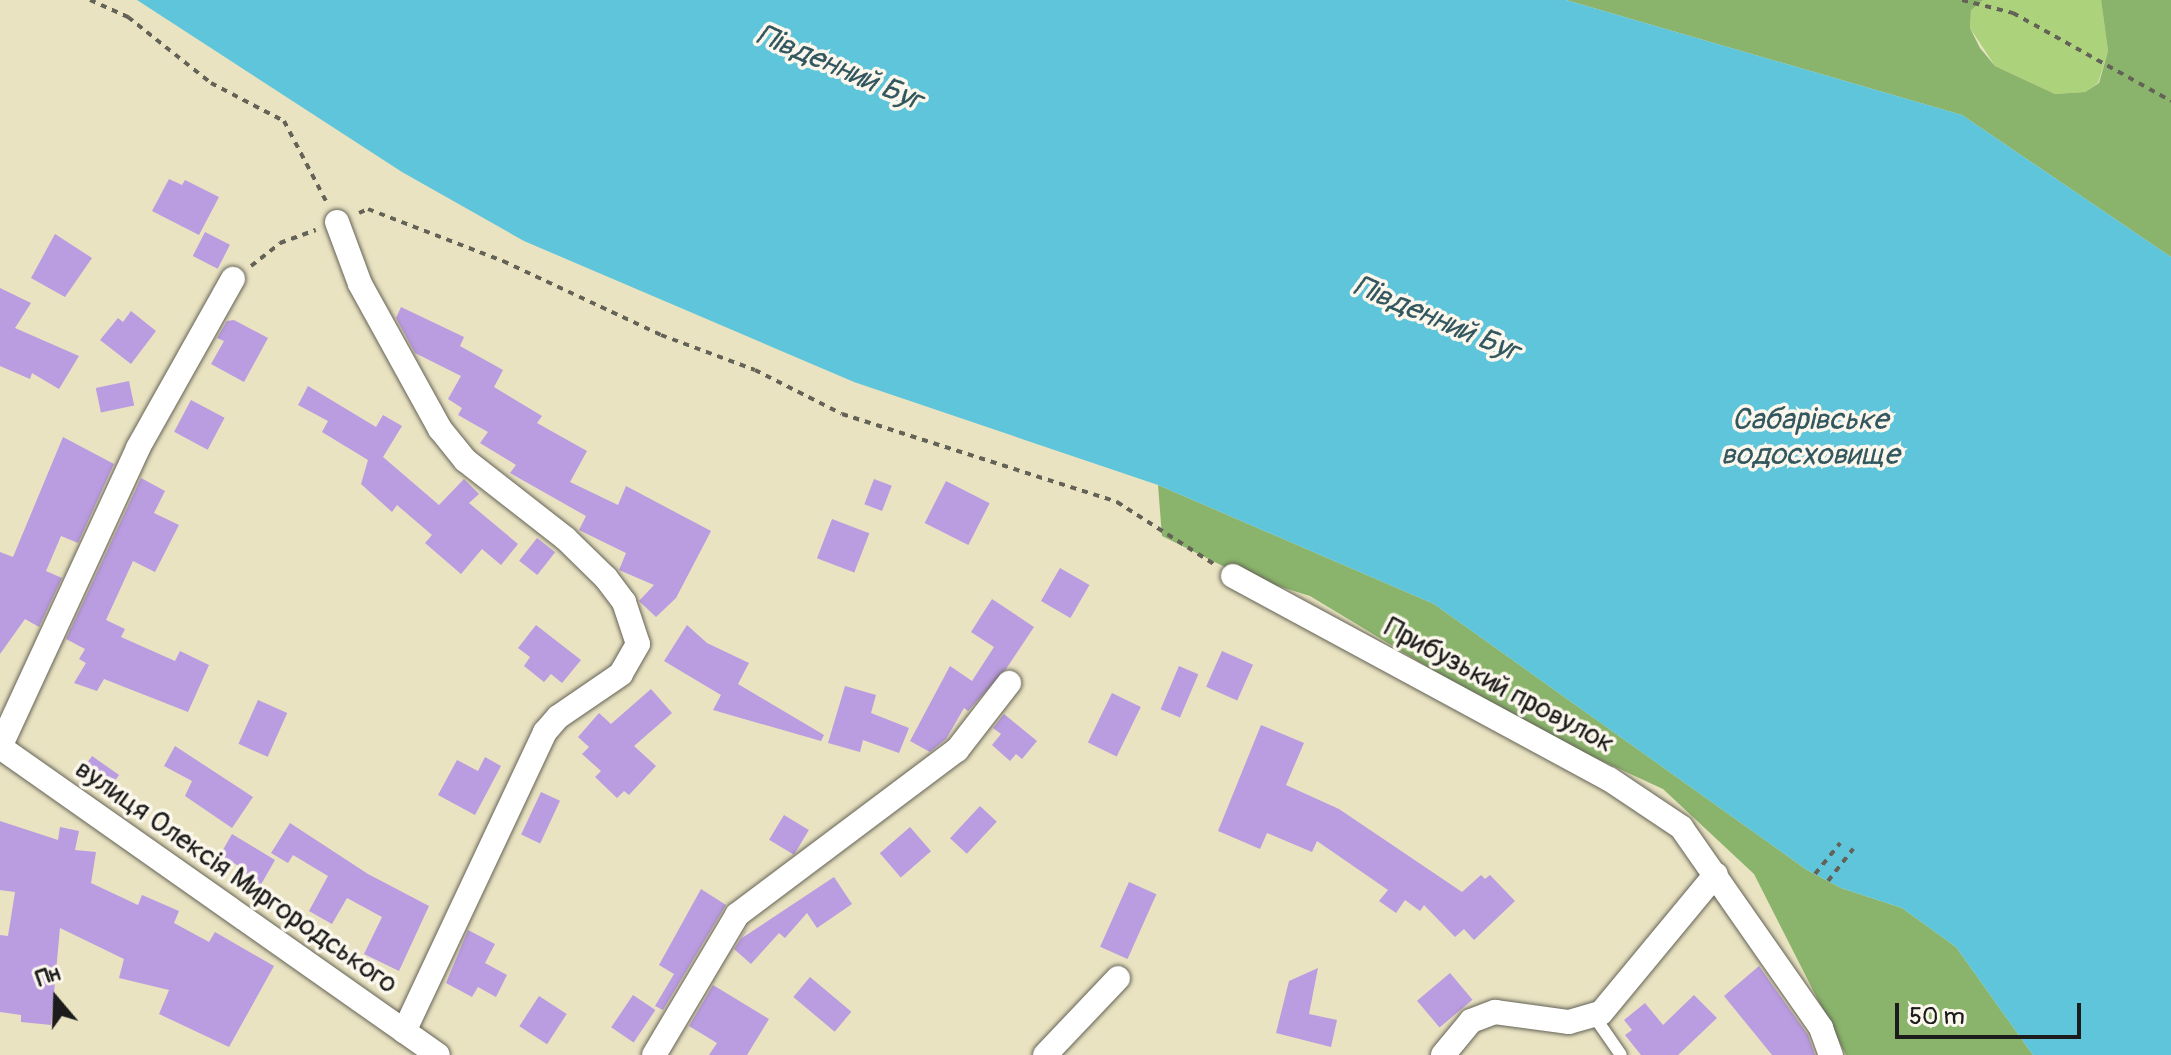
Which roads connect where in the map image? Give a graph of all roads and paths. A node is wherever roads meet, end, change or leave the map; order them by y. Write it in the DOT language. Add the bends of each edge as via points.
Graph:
graph roads {
  1 [pos="90,0"];
  2 [pos="1962,0"];
  3 [pos="2171,101"];
  4 [pos="337,222"];
  5 [pos="233,279"];
  6 [pos="1233,576"];
  7 [pos="1009,683"];
  8 [pos="0,748"];
  9 [pos="1840,843"];
  10 [pos="1853,849"];
  11 [pos="1716,874"];
  12 [pos="1815,874"];
  13 [pos="1828,881"];
  14 [pos="1118,978"];
  15 [pos="1594,1016"];
  16 [pos="404,1031"];
  17 [pos="438,1055"];
  18 [pos="654,1055"];
  19 [pos="1045,1055"];
  20 [pos="1443,1055"];
  21 [pos="1621,1055"];
  22 [pos="1831,1055"];
  1 -- 4 [label="path" via="128,17 211,83 284,121"];
  2 -- 3 [label="path" via="2013,13"];
  4 -- 5 [label="path" via="280,243"];
  4 -- 6 [label="path" via="368,209 400,220 586,296 661,335 755,370 842,414 1117,502"];
  4 -- 16 [label="street" via="360,284 440,429 465,460 566,539 606,578 624,602 638,644 621,674 558,717 545,732"];
  5 -- 8 [label="street" via="138,448"];
  6 -- 11 [label="street, Прибузький провулок" via="1609,779 1681,827"];
  7 -- 18 [label="street" via="957,750 737,915"];
  8 -- 16 [label="street, вулиця Олексія Миргородського"];
  9 -- 12 [label="path"];
  10 -- 13 [label="path"];
  11 -- 15 [label="street"];
  11 -- 22 [label="street, Прибузький провулок" via="1821,1028"];
  14 -- 19 [label="street"];
  15 -- 20 [label="street" via="1569,1022 1495,1012 1471,1021"];
  15 -- 21 [label="lane"];
  16 -- 17 [label="street, вулиця Олексія Миргородського"];
}
